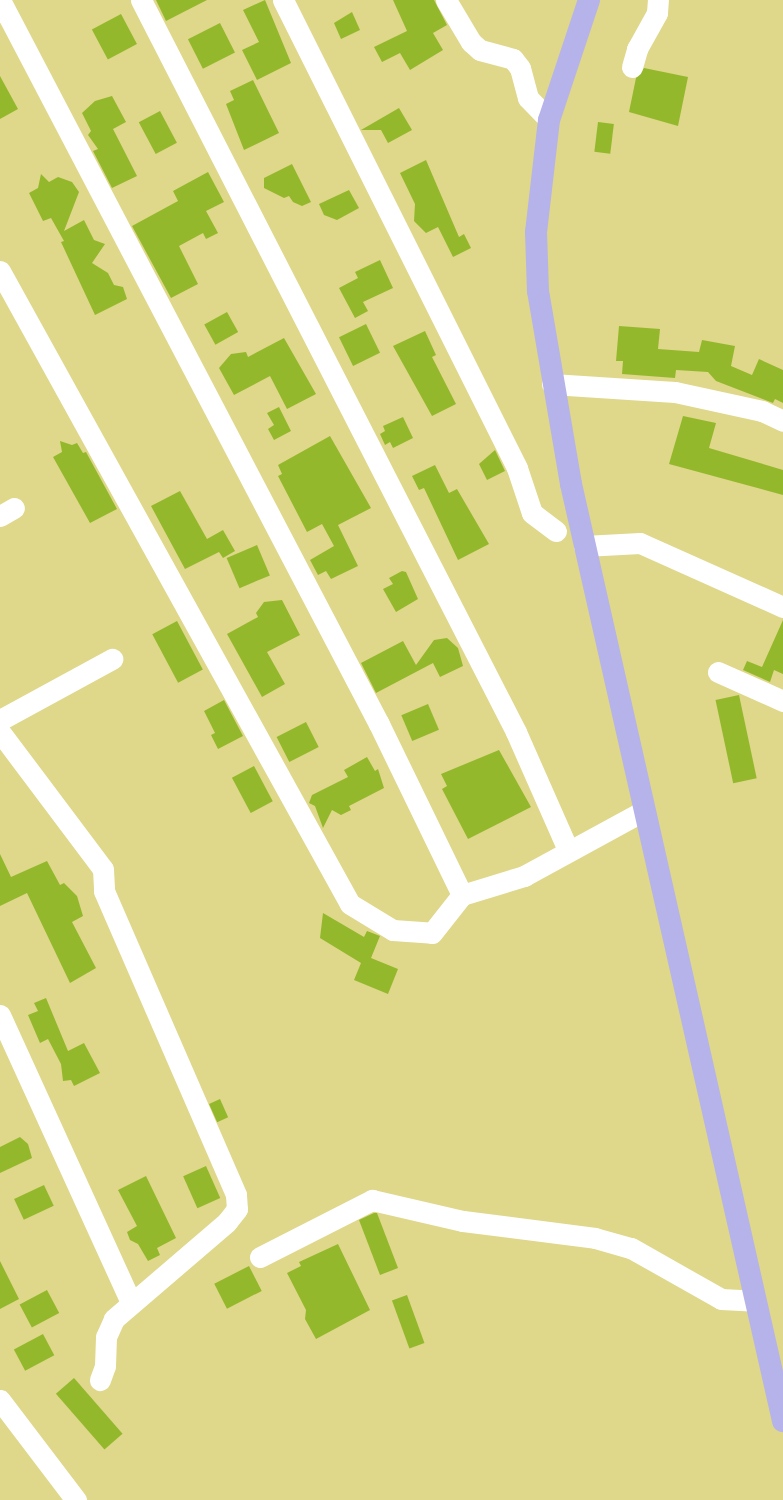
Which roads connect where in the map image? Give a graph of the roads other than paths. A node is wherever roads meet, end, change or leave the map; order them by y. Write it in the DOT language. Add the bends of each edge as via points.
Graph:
graph roads {
  1 [pos="0,0"];
  2 [pos="141,0"];
  3 [pos="284,0"];
  4 [pos="446,0"];
  5 [pos="589,0"];
  6 [pos="658,0"];
  7 [pos="632,67"];
  8 [pos="549,120"];
  9 [pos="0,271"];
  10 [pos="552,384"];
  11 [pos="783,421"];
  12 [pos="556,531"];
  13 [pos="584,546"];
  14 [pos="783,607"];
  15 [pos="112,658"];
  16 [pos="718,672"];
  17 [pos="783,700"];
  18 [pos="0,720"];
  19 [pos="0,732"];
  20 [pos="643,811"];
  21 [pos="568,850"];
  22 [pos="462,895"];
  23 [pos="0,1015"];
  24 [pos="260,1257"];
  25 [pos="755,1300"];
  26 [pos="131,1302"];
  27 [pos="100,1380"];
  28 [pos="0,1400"];
  29 [pos="783,1421"];
  30 [pos="76,1500"];
  1 -- 22 [label="street" via="380,724"];
  2 -- 21 [label="street" via="516,732"];
  3 -- 12 [label="street" via="517,468 532,513"];
  4 -- 8 [label="street" via="471,42 480,50 513,59 528,98"];
  5 -- 8 [label="main road"];
  6 -- 7 [label="street" via="657,13 636,49"];
  8 -- 10 [label="main road" via="536,232 538,291"];
  9 -- 22 [label="street" via="350,904 393,930 432,933"];
  10 -- 11 [label="street" via="675,392 762,411"];
  10 -- 13 [label="main road"];
  13 -- 14 [label="street" via="640,543"];
  13 -- 20 [label="main road"];
  15 -- 18 [label="street"];
  16 -- 17 [label="street"];
  19 -- 26 [label="street" via="103,869 110,904 236,1195 237,1209 227,1222"];
  20 -- 21 [label="street"];
  20 -- 25 [label="main road"];
  21 -- 22 [label="street" via="524,876"];
  23 -- 26 [label="street"];
  24 -- 25 [label="street" via="372,1200 463,1221 595,1238 631,1248 721,1299"];
  25 -- 29 [label="main road"];
  26 -- 27 [label="street" via="114,1319 106,1337 105,1366"];
  28 -- 30 [label="street"];
}
